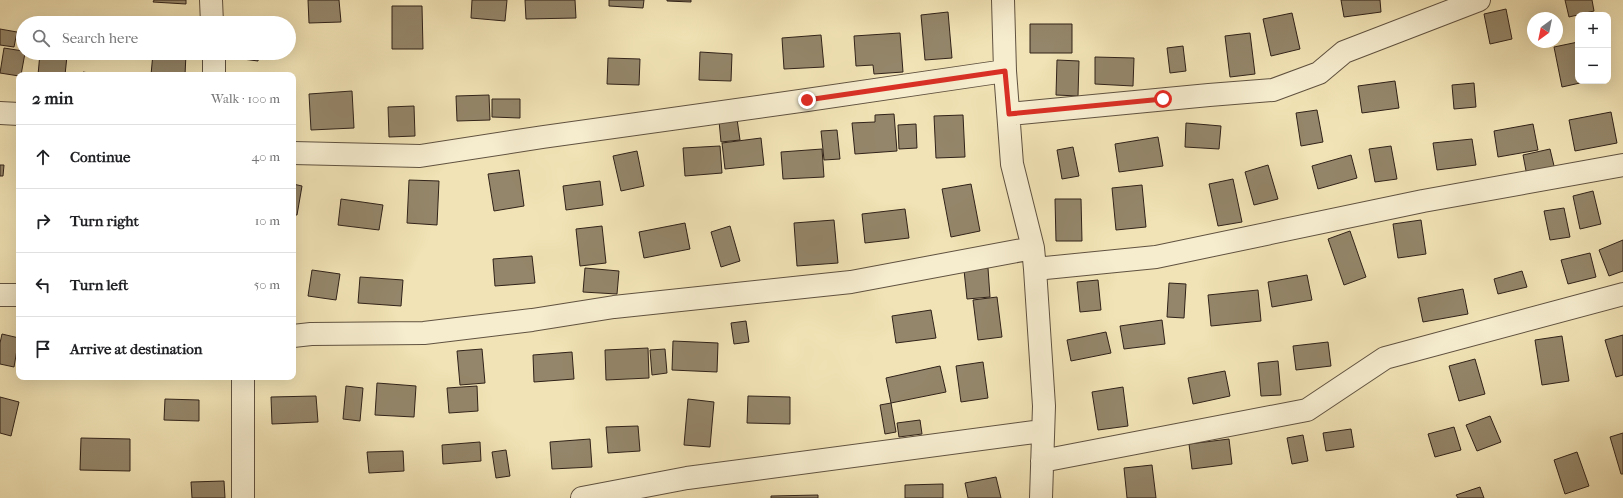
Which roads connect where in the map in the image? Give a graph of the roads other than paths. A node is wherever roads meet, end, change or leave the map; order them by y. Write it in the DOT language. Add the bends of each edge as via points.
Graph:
graph roads {
  1 [pos="211,0"];
  2 [pos="1003,0"];
  3 [pos="1479,0"];
  4 [pos="212,16"];
  5 [pos="214,60"];
  6 [pos="1005,71"];
  7 [pos="214,72"];
  8 [pos="0,113"];
  9 [pos="16,114"];
  10 [pos="1009,114"];
  11 [pos="296,153"];
  12 [pos="1623,165"];
  13 [pos="1033,248"];
  14 [pos="1035,269"];
  15 [pos="1623,294"];
  16 [pos="0,295"];
  17 [pos="16,295"];
  18 [pos="296,336"];
  19 [pos="243,380"];
  20 [pos="1042,430"];
  21 [pos="1042,461"];
  22 [pos="243,498"];
  23 [pos="582,498"];
  24 [pos="1041,498"];
  1 -- 4 [label="street"];
  2 -- 6 [label="street"];
  3 -- 10 [label="street" via="1344,52 1318,73 1273,90"];
  5 -- 7 [label="street"];
  6 -- 10 [label="street"];
  6 -- 11 [label="street" via="420,156"];
  8 -- 9 [label="street"];
  10 -- 13 [label="street" via="1012,164"];
  12 -- 14 [label="street" via="1423,201 1156,257"];
  13 -- 14 [label="street"];
  13 -- 18 [label="street" via="851,282 614,307 532,320 431,332"];
  14 -- 20 [label="street" via="1044,406"];
  15 -- 21 [label="street" via="1385,358 1307,410"];
  16 -- 17 [label="street"];
  19 -- 22 [label="street"];
  20 -- 21 [label="street"];
  20 -- 23 [label="street" via="687,478"];
  21 -- 24 [label="street"];
}
